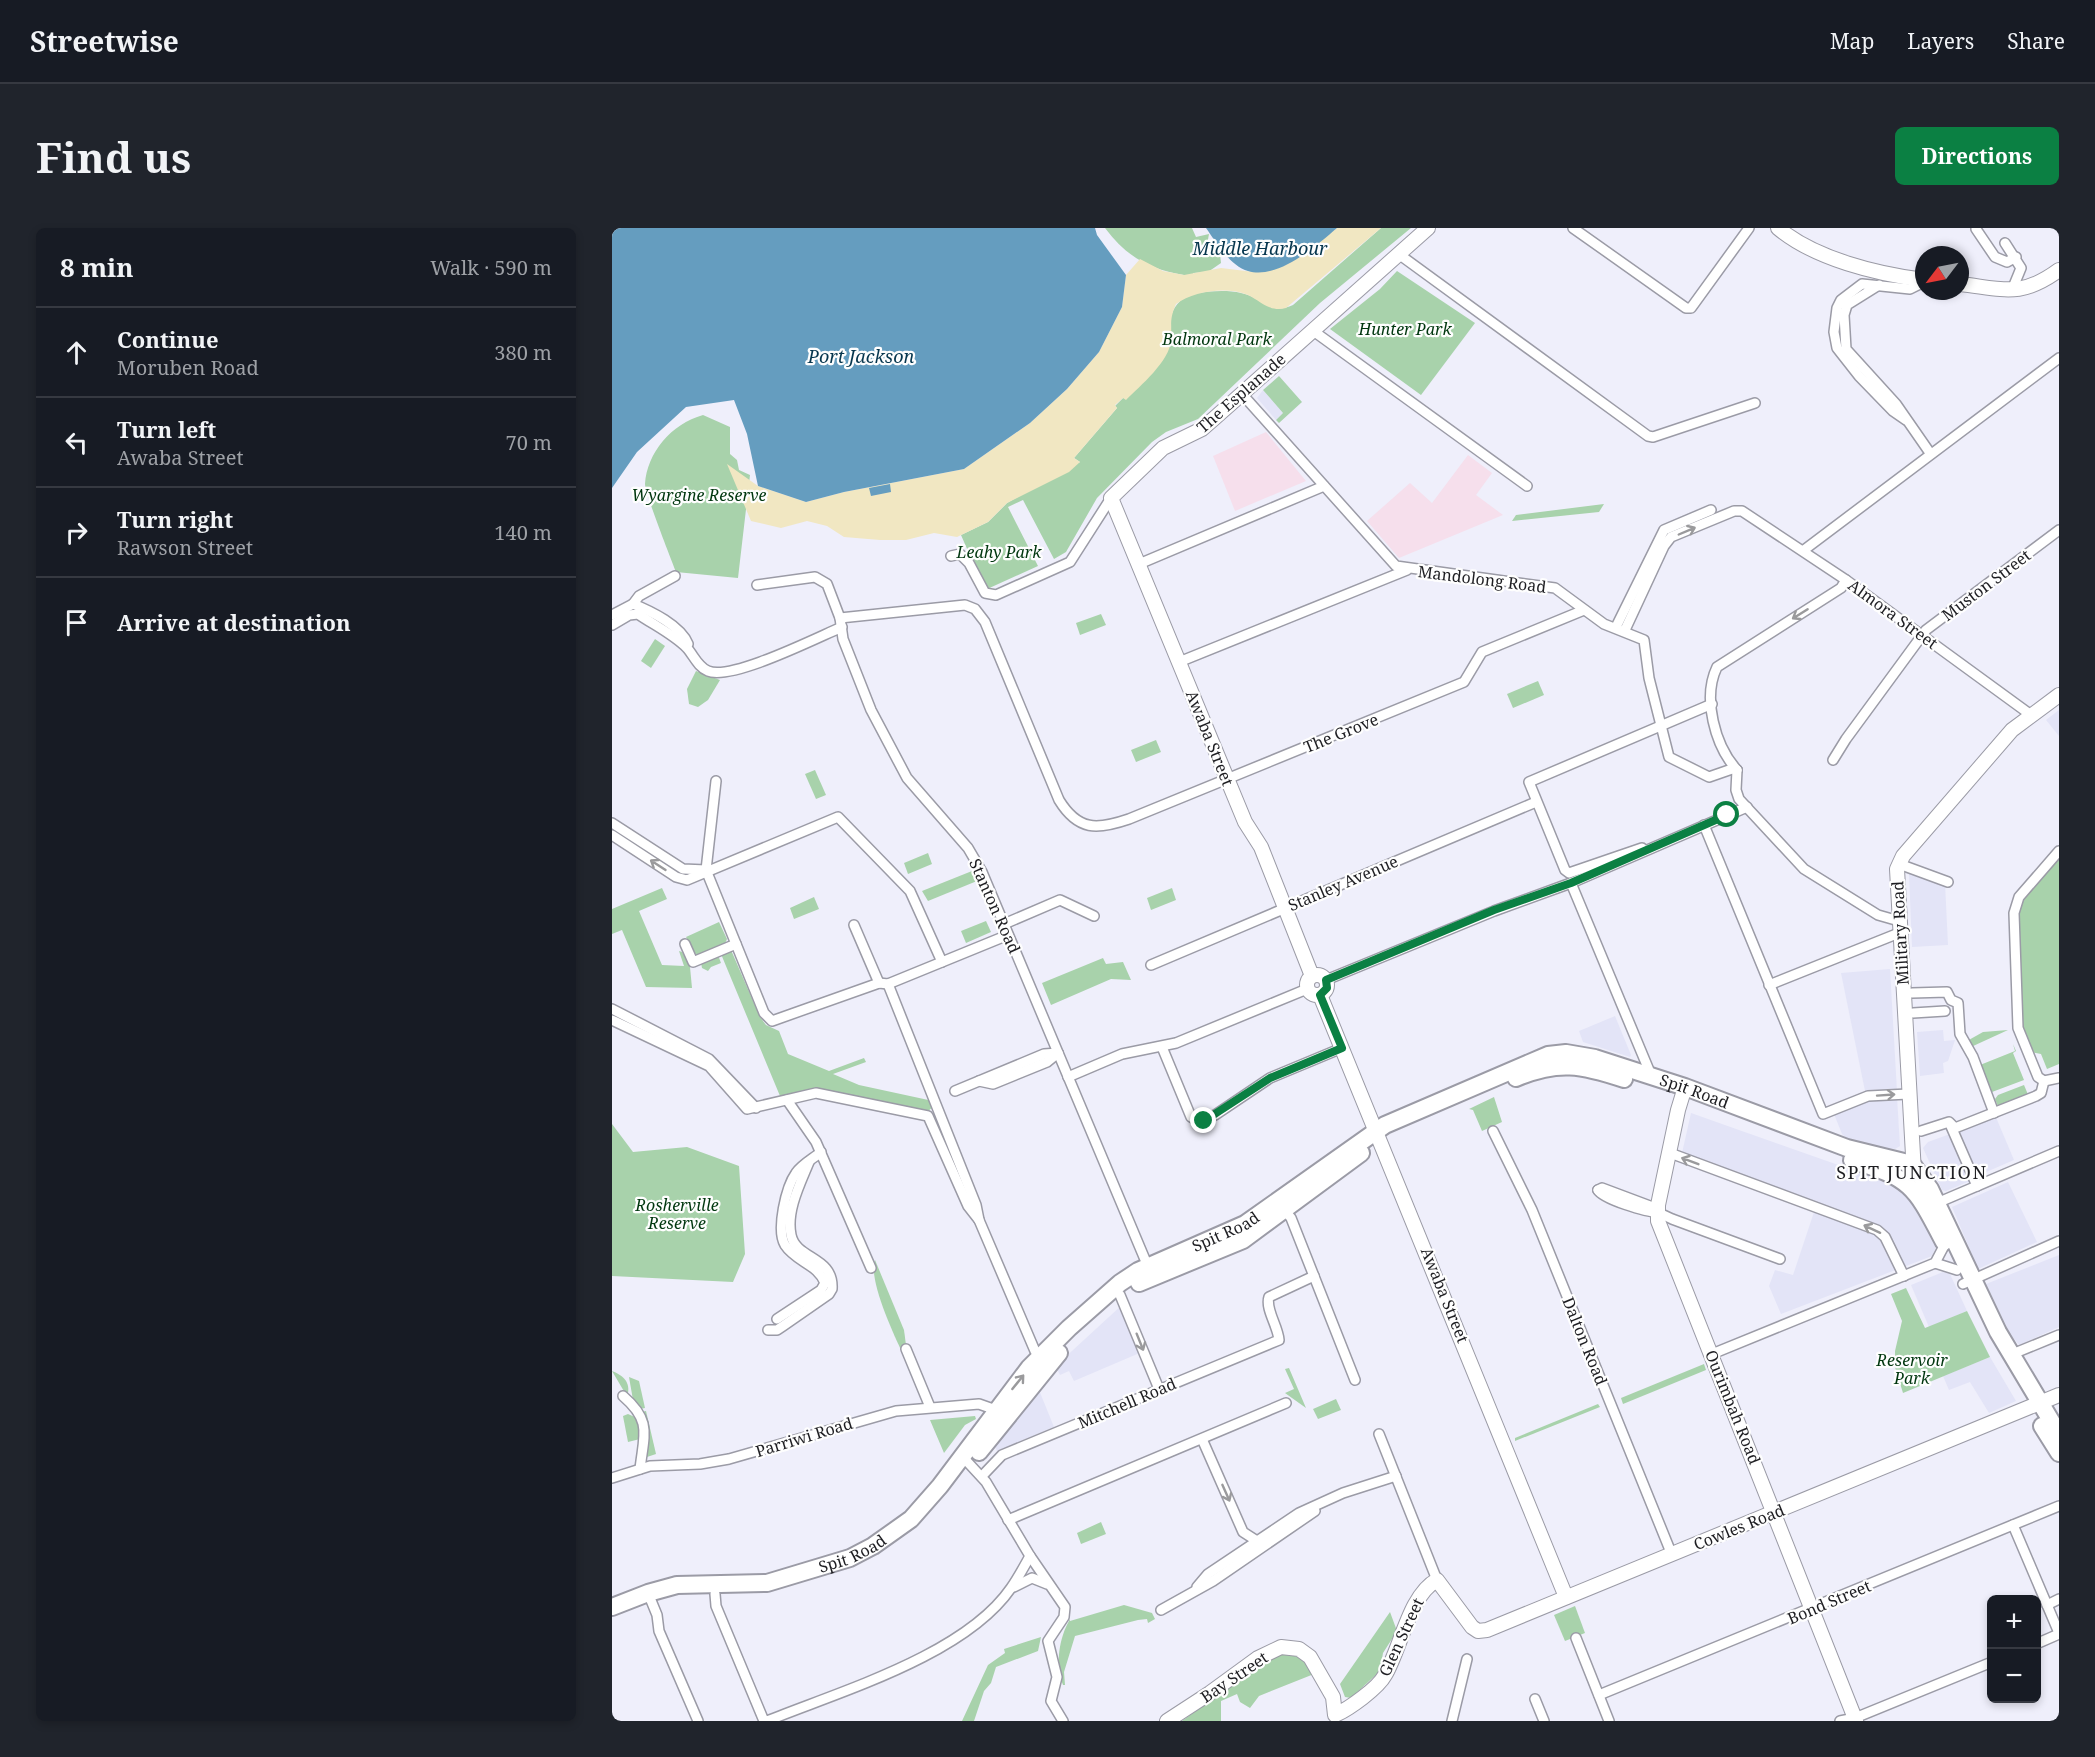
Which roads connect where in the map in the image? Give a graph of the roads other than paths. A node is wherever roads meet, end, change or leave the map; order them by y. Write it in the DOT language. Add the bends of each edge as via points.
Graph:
graph roads {
  1 [pos="1428,228"];
  2 [pos="1573,228"];
  3 [pos="1749,228"];
  4 [pos="1778,228"];
  5 [pos="1976,230"];
  6 [pos="2006,243"];
  7 [pos="1400,255"];
  8 [pos="2016,257"];
  9 [pos="2059,270"];
  10 [pos="1915,280"];
  11 [pos="1969,285"];
  12 [pos="1915,286"];
  13 [pos="2012,290"];
  14 [pos="1312,330"];
  15 [pos="2059,358"];
  16 [pos="1242,394"];
  17 [pos="1755,403"];
  18 [pos="1930,453"];
  19 [pos="1324,486"];
  20 [pos="1527,486"];
  21 [pos="1111,498"];
  22 [pos="1711,510"];
  23 [pos="2059,531"];
  24 [pos="1804,550"];
  25 [pos="951,556"];
  26 [pos="1138,564"];
  27 [pos="1407,570"];
  28 [pos="675,576"];
  29 [pos="1846,580"];
  30 [pos="757,585"];
  31 [pos="633,604"];
  32 [pos="1584,610"];
  33 [pos="612,615"];
  34 [pos="841,623"];
  35 [pos="612,625"];
  36 [pos="1620,629"];
  37 [pos="1923,635"];
  38 [pos="688,650"];
  39 [pos="1179,662"];
  40 [pos="2059,695"];
  41 [pos="1712,704"];
  42 [pos="2031,715"];
  43 [pos="1661,726"];
  44 [pos="1833,760"];
  45 [pos="1737,770"];
  46 [pos="1227,779"];
  47 [pos="716,781"];
  48 [pos="1536,802"];
  49 [pos="1747,807"];
  50 [pos="612,823"];
  51 [pos="1704,825"];
  52 [pos="612,835"];
  53 [pos="1665,842"];
  54 [pos="2059,851"];
  55 [pos="1899,864"];
  56 [pos="706,870"];
  57 [pos="1948,882"];
  58 [pos="1571,883"];
  59 [pos="1285,908"];
  60 [pos="1094,916"];
  61 [pos="1004,924"];
  62 [pos="854,925"];
  63 [pos="1899,927"];
  64 [pos="1008,935"];
  65 [pos="685,944"];
  66 [pos="736,944"];
  67 [pos="942,962"];
  68 [pos="1150,965"];
  69 [pos="884,983"];
  70 [pos="1316,985"];
  71 [pos="1769,985"];
  72 [pos="1912,993"];
  73 [pos="612,1009"];
  74 [pos="1945,1011"];
  75 [pos="1914,1014"];
  76 [pos="612,1020"];
  77 [pos="1162,1047"];
  78 [pos="1342,1048"];
  79 [pos="1058,1053"];
  80 [pos="1651,1076"];
  81 [pos="1068,1077"];
  82 [pos="2059,1078"];
  83 [pos="2044,1081"];
  84 [pos="955,1090"];
  85 [pos="1684,1093"];
  86 [pos="1908,1094"];
  87 [pos="787,1100"];
  88 [pos="761,1107"];
  89 [pos="1994,1113"];
  90 [pos="1949,1122"];
  91 [pos="1493,1131"];
  92 [pos="1921,1131"];
  93 [pos="1378,1135"];
  94 [pos="2059,1150"];
  95 [pos="821,1152"];
  96 [pos="1670,1153"];
  97 [pos="809,1162"];
  98 [pos="1912,1164"];
  99 [pos="1871,1166"];
  100 [pos="1904,1181"];
  101 [pos="1977,1186"];
  102 [pos="1937,1203"];
  103 [pos="1282,1206"];
  104 [pos="1657,1212"];
  105 [pos="979,1220"];
  106 [pos="1933,1222"];
  107 [pos="2059,1241"];
  108 [pos="1944,1244"];
  109 [pos="1780,1258"];
  110 [pos="1935,1263"];
  111 [pos="871,1268"];
  112 [pos="1150,1272"];
  113 [pos="1314,1276"];
  114 [pos="1904,1276"];
  115 [pos="1964,1277"];
  116 [pos="1120,1295"];
  117 [pos="777,1319"];
  118 [pos="768,1330"];
  119 [pos="2059,1335"];
  120 [pos="906,1350"];
  121 [pos="1712,1354"];
  122 [pos="2010,1355"];
  123 [pos="1045,1359"];
  124 [pos="1355,1380"];
  125 [pos="1159,1389"];
  126 [pos="2059,1395"];
  127 [pos="623,1396"];
  128 [pos="1287,1403"];
  129 [pos="2035,1405"];
  130 [pos="930,1407"];
  131 [pos="996,1410"];
  132 [pos="1379,1434"];
  133 [pos="2059,1434"];
  134 [pos="1202,1439"];
  135 [pos="2059,1453"];
  136 [pos="966,1459"];
  137 [pos="640,1469"];
  138 [pos="982,1476"];
  139 [pos="1396,1476"];
  140 [pos="612,1478"];
  141 [pos="1324,1504"];
  142 [pos="2059,1506"];
  143 [pos="1774,1513"];
  144 [pos="1008,1520"];
  145 [pos="2013,1525"];
  146 [pos="1257,1541"];
  147 [pos="1672,1554"];
  148 [pos="1030,1556"];
  149 [pos="1437,1580"];
  150 [pos="1049,1586"];
  151 [pos="1197,1587"];
  152 [pos="1012,1588"];
  153 [pos="715,1594"];
  154 [pos="1566,1597"];
  155 [pos="650,1598"];
  156 [pos="2059,1599"];
  157 [pos="2047,1605"];
  158 [pos="612,1607"];
  159 [pos="1811,1609"];
  160 [pos="1161,1610"];
  161 [pos="612,1619"];
  162 [pos="2059,1634"];
  163 [pos="1576,1638"];
  164 [pos="2041,1642"];
  165 [pos="1467,1659"];
  166 [pos="1987,1664"];
  167 [pos="1599,1695"];
  168 [pos="1535,1699"];
  169 [pos="1335,1718"];
  170 [pos="1856,1720"];
  171 [pos="698,1721"];
  172 [pos="766,1721"];
  173 [pos="1063,1721"];
  174 [pos="1167,1721"];
  175 [pos="1452,1721"];
  176 [pos="1544,1721"];
  177 [pos="1609,1721"];
  178 [pos="1840,1721"];
  1 -- 7 [label="street, The Esplanade"];
  2 -- 3 [label="street" via="1690,308"];
  4 -- 10 [label="street" via="1797,242 1861,267"];
  5 -- 8 [label="street" via="1995,257 2007,262"];
  6 -- 8 [label="street"];
  7 -- 14 [label="street, The Esplanade"];
  7 -- 17 [label="street" via="1648,436"];
  8 -- 13 [label="street" via="2021,268"];
  9 -- 13 [label="street" via="2039,285"];
  11 -- 13 [label="street"];
  12 -- 18 [label="street" via="1910,289 1862,284 1841,300 1834,316 1836,341 1840,354 1858,376 1906,420"];
  14 -- 16 [label="street, The Esplanade"];
  14 -- 20 [label="street"];
  15 -- 18 [label="street"];
  16 -- 19 [label="street, Mandolong Road"];
  16 -- 21 [label="street, The Esplanade" via="1202,429 1163,448"];
  18 -- 24 [label="street"];
  19 -- 26 [label="street"];
  19 -- 27 [label="street, Mandolong Road" via="1392,564"];
  21 -- 25 [label="street, The Esplanade" via="1070,562 996,595 985,593 960,554"];
  21 -- 26 [label="street, Awaba Street"];
  22 -- 36 [label="street" via="1664,530"];
  23 -- 37 [label="street, Muston Street"];
  24 -- 29 [label="street, Almora Street"];
  36 -- 24 [label="street, Almora Street, one-way" via="1671,537 1742,511"];
  26 -- 39 [label="street, Awaba Street"];
  27 -- 32 [label="street, Mandolong Road" via="1555,588"];
  27 -- 39 [label="street"];
  28 -- 31 [label="street" via="639,596"];
  29 -- 37 [label="street, Almora Street"];
  29 -- 41 [label="street, one-way" via="1841,588 1717,668 1712,681"];
  30 -- 34 [label="street, Stanton Road" via="815,577 827,584"];
  31 -- 33 [label="street"];
  31 -- 38 [label="street" via="673,626 687,641"];
  32 -- 36 [label="street, Mandolong Road" via="1604,624"];
  32 -- 46 [label="street, The Grove" via="1482,652 1464,682"];
  34 -- 38 [label="street" via="755,664 723,674 708,671"];
  34 -- 46 [label="street, The Grove" via="964,605 975,609 985,622 1055,793 1070,816 1081,824 1116,824"];
  34 -- 61 [label="street, Stanton Road" via="843,639 871,710 907,778 974,857"];
  35 -- 38 [label="street" via="638,614"];
  36 -- 43 [label="street, Mandolong Road" via="1644,640 1648,678"];
  37 -- 42 [label="street, Almora Street"];
  37 -- 44 [label="street, Muston Street"];
  39 -- 46 [label="street, Awaba Street"];
  40 -- 42 [label="street, Military Road"];
  41 -- 43 [label="street"];
  41 -- 45 [label="street" via="1718,741"];
  42 -- 55 [label="street, Military Road" via="2012,730"];
  43 -- 45 [label="street, Mandolong Road" via="1672,759 1708,777"];
  43 -- 48 [label="street" via="1529,782"];
  45 -- 49 [label="street" via="1736,794"];
  46 -- 59 [label="street, Awaba Street" via="1245,822 1261,847"];
  47 -- 56 [label="street"];
  48 -- 53 [label="street" via="1565,870 1574,873"];
  48 -- 59 [label="street, Stanley Avenue"];
  49 -- 51 [label="street"];
  49 -- 63 [label="street" via="1804,869"];
  50 -- 56 [label="street" via="683,869"];
  51 -- 53 [label="street"];
  51 -- 71 [label="street"];
  56 -- 52 [label="street, one-way" via="694,879 681,879"];
  53 -- 58 [label="street"];
  54 -- 83 [label="street" via="2019,897 2012,930 2018,1028 2038,1077"];
  55 -- 57 [label="street"];
  55 -- 63 [label="street, Military Road"];
  56 -- 66 [label="street"];
  56 -- 67 [label="street" via="838,817 910,891"];
  58 -- 70 [label="street" via="1494,910"];
  58 -- 80 [label="street"];
  59 -- 68 [label="street, Stanley Avenue"];
  59 -- 70 [label="street, Awaba Street"];
  60 -- 61 [label="street" via="1060,900"];
  61 -- 64 [label="street, Stanton Road"];
  62 -- 69 [label="street"];
  63 -- 71 [label="street"];
  63 -- 86 [label="street, Military Road"];
  64 -- 67 [label="street"];
  64 -- 79 [label="street, Stanton Road"];
  65 -- 66 [label="street" via="693,962"];
  66 -- 69 [label="street" via="769,1020 777,1021"];
  67 -- 69 [label="street"];
  69 -- 105 [label="street" via="934,1099"];
  70 -- 77 [label="street"];
  70 -- 78 [label="street, Awaba Street"];
  71 -- 86 [label="street, one-way" via="1823,1114 1868,1096"];
  72 -- 89 [label="street" via="1947,992 1950,1000 1958,1003 1960,1034"];
  73 -- 88 [label="street" via="709,1059 750,1105"];
  74 -- 75 [label="street"];
  76 -- 88 [label="street" via="709,1066 744,1107"];
  77 -- 78 [label="street" via="1191,1117 1199,1122 1270,1078"];
  77 -- 81 [label="street" via="1122,1054"];
  78 -- 93 [label="street, Awaba Street"];
  79 -- 81 [label="street, Stanton Road"];
  79 -- 84 [label="street" via="1047,1062 993,1084 979,1081"];
  80 -- 85 [label="highway, Spit Road"];
  80 -- 93 [label="highway, Spit Road" via="1579,1054 1548,1055"];
  81 -- 112 [label="street, Stanton Road"];
  82 -- 83 [label="street"];
  83 -- 89 [label="street" via="2041,1093"];
  85 -- 93 [label="highway, Spit Road" via="1580,1067 1552,1066"];
  85 -- 96 [label="street"];
  85 -- 98 [label="highway, Spit Road" via="1847,1148"];
  85 -- 99 [label="highway, Spit Road"];
  86 -- 98 [label="street, Military Road"];
  87 -- 88 [label="street"];
  87 -- 95 [label="street"];
  87 -- 105 [label="street" via="816,1093 930,1117 968,1206"];
  89 -- 90 [label="street" via="1955,1128"];
  90 -- 92 [label="street"];
  90 -- 101 [label="street"];
  91 -- 147 [label="street, Dalton Road" via="1532,1210"];
  93 -- 103 [label="highway, Spit Road"];
  93 -- 154 [label="street, Awaba Street"];
  94 -- 101 [label="street"];
  95 -- 97 [label="street"];
  95 -- 111 [label="street"];
  96 -- 104 [label="street"];
  114 -- 96 [label="street, one-way" via="1885,1237 1877,1230"];
  97 -- 117 [label="street" via="796,1172 785,1200 782,1234 786,1246 822,1274 825,1283 821,1290"];
  97 -- 118 [label="street" via="793,1202 790,1234 793,1241 828,1270 832,1288 777,1330"];
  98 -- 99 [label="street" via="1899,1169"];
  98 -- 102 [label="highway, Military Road"];
  98 -- 106 [label="street, Military Road"];
  99 -- 100 [label="highway, Spit Road"];
  100 -- 106 [label="highway, Military Road" via="1918,1194"];
  101 -- 102 [label="street"];
  102 -- 115 [label="highway, Military Road"];
  103 -- 112 [label="highway, Spit Road"];
  103 -- 113 [label="street"];
  104 -- 104 [label="street" via="1607,1197 1598,1190 1602,1188"];
  104 -- 109 [label="street"];
  104 -- 121 [label="street, Ourimbah Road"];
  105 -- 123 [label="street" via="1035,1351"];
  106 -- 108 [label="highway, Military Road"];
  107 -- 115 [label="street"];
  108 -- 110 [label="street"];
  108 -- 115 [label="highway, Military Road"];
  110 -- 114 [label="street"];
  110 -- 115 [label="street"];
  112 -- 116 [label="highway, Spit Road"];
  112 -- 123 [label="highway, Spit Road" via="1109,1290"];
  113 -- 124 [label="street"];
  113 -- 125 [label="street, Mitchell Road" via="1269,1297 1267,1302 1279,1340"];
  114 -- 121 [label="street"];
  115 -- 122 [label="highway, Military Road"];
  115 -- 129 [label="highway, Military Road" via="1986,1332"];
  116 -- 123 [label="highway, Spit Road"];
  116 -- 125 [label="street, one-way"];
  119 -- 122 [label="street"];
  120 -- 130 [label="street"];
  121 -- 143 [label="street, Ourimbah Road"];
  122 -- 129 [label="highway, Military Road"];
  131 -- 123 [label="highway, Spit Road, one-way"];
  123 -- 136 [label="highway, Spit Road"];
  125 -- 138 [label="street, Mitchell Road" via="1002,1455"];
  126 -- 129 [label="street, Cowles Road"];
  127 -- 137 [label="street" via="638,1409 644,1425"];
  128 -- 134 [label="street"];
  129 -- 133 [label="highway, Military Road"];
  129 -- 135 [label="highway, Military Road"];
  129 -- 143 [label="street, Cowles Road"];
  130 -- 131 [label="street, Parriwi Road" via="979,1404"];
  130 -- 137 [label="street, Parriwi Road" via="884,1413 713,1462"];
  131 -- 136 [label="highway, Spit Road"];
  132 -- 139 [label="street"];
  134 -- 144 [label="street"];
  134 -- 146 [label="street, one-way" via="1243,1532"];
  136 -- 138 [label="street"];
  136 -- 153 [label="highway, Spit Road" via="918,1526 872,1558 771,1593"];
  136 -- 155 [label="highway, Spit Road" via="911,1519 850,1558 767,1583 677,1585"];
  137 -- 140 [label="street, Parriwi Road"];
  138 -- 144 [label="street"];
  139 -- 141 [label="street" via="1343,1493"];
  139 -- 149 [label="street"];
  141 -- 146 [label="street" via="1299,1513"];
  141 -- 151 [label="street" via="1213,1581"];
  142 -- 145 [label="street, Bond Street"];
  143 -- 147 [label="street, Cowles Road"];
  143 -- 159 [label="street, Ourimbah Road"];
  144 -- 148 [label="street"];
  145 -- 157 [label="street"];
  145 -- 159 [label="street, Bond Street"];
  146 -- 151 [label="street" via="1208,1574"];
  147 -- 154 [label="street, Cowles Road"];
  148 -- 150 [label="street"];
  148 -- 152 [label="street"];
  149 -- 154 [label="street, Cowles Road" via="1478,1631"];
  149 -- 169 [label="street, Glen Street" via="1422,1592 1384,1677"];
  150 -- 152 [label="street" via="1032,1578"];
  150 -- 173 [label="street" via="1065,1607 1064,1617 1047,1646 1057,1677 1051,1701"];
  151 -- 160 [label="street"];
  152 -- 172 [label="street" via="979,1621 933,1652"];
  153 -- 155 [label="highway, Spit Road"];
  153 -- 172 [label="street" via="716,1606"];
  155 -- 158 [label="highway, Spit Road"];
  155 -- 161 [label="highway, Spit Road"];
  155 -- 171 [label="street" via="659,1631"];
  156 -- 157 [label="street"];
  157 -- 162 [label="street"];
  159 -- 167 [label="street, Bond Street"];
  159 -- 170 [label="street, Ourimbah Road"];
  162 -- 164 [label="street"];
  163 -- 167 [label="street"];
  165 -- 175 [label="street"];
  166 -- 170 [label="street"];
  167 -- 177 [label="street"];
  168 -- 176 [label="street"];
  169 -- 174 [label="street, Bay Street" via="1333,1697 1310,1657 1299,1649 1281,1647 1258,1658"];
  170 -- 178 [label="street"];
}
